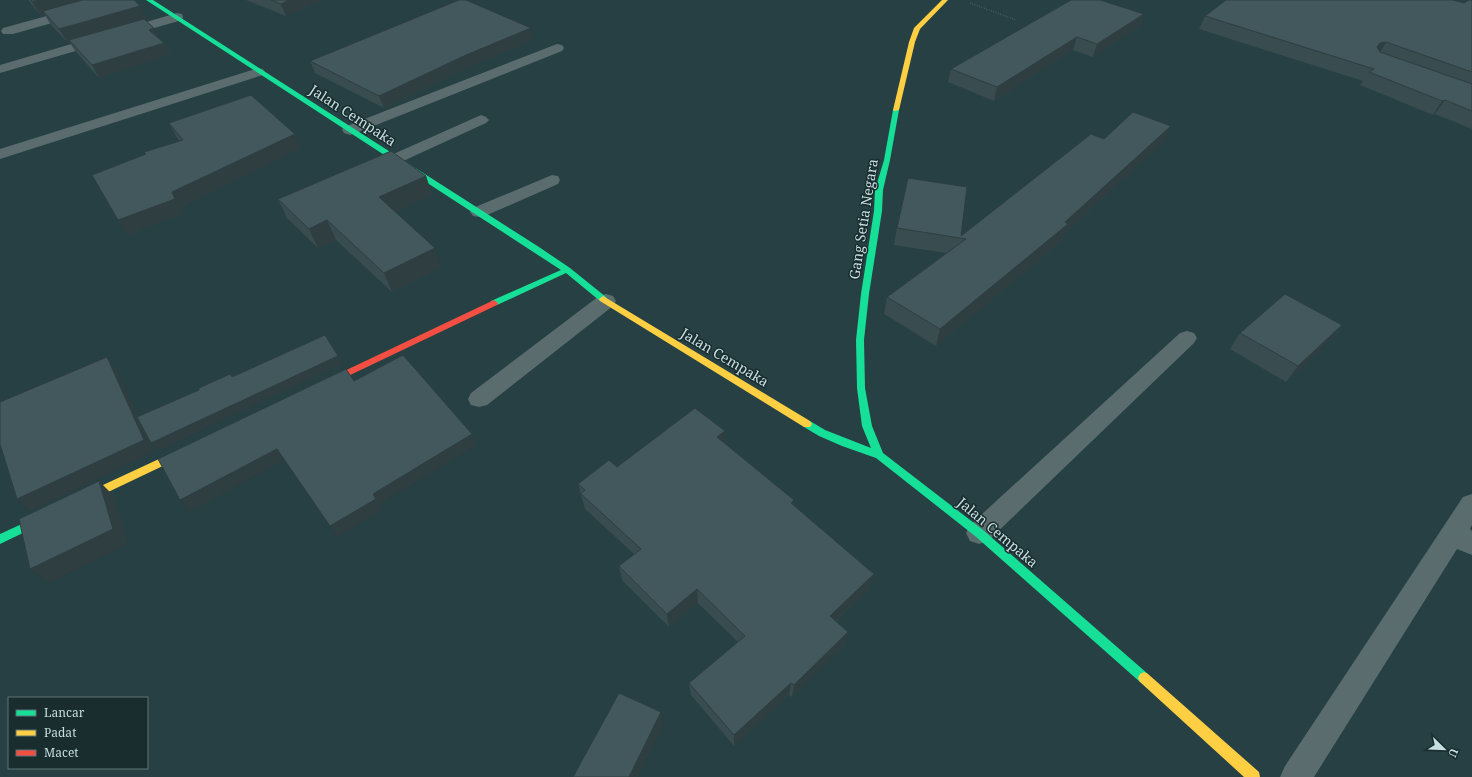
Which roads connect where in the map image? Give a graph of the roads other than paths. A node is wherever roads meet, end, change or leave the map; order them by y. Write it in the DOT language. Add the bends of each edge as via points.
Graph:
graph roads {
  1 [pos="119,0"];
  2 [pos="148,0"];
  3 [pos="945,0"];
  4 [pos="177,18"];
  5 [pos="8,31"];
  6 [pos="557,48"];
  7 [pos="0,69"];
  8 [pos="258,72"];
  9 [pos="481,120"];
  10 [pos="355,127"];
  11 [pos="0,154"];
  12 [pos="401,156"];
  13 [pos="552,180"];
  14 [pos="484,210"];
  15 [pos="567,270"];
  16 [pos="606,300"];
  17 [pos="1187,338"];
  18 [pos="316,388"];
  19 [pos="479,399"];
  20 [pos="194,446"];
  21 [pos="879,455"];
  22 [pos="1472,504"];
  23 [pos="72,505"];
  24 [pos="58,512"];
  25 [pos="979,533"];
  26 [pos="0,539"];
  27 [pos="1463,539"];
  28 [pos="1254,777"];
  29 [pos="1296,777"];
  1 -- 5 [label="street"];
  2 -- 4 [label="street, Jalan Cempaka"];
  3 -- 21 [label="street, Gang Setia Negara" via="917,28 912,42 879,190 860,340 861,388 868,426"];
  4 -- 7 [label="street"];
  4 -- 8 [label="street, Jalan Cempaka"];
  6 -- 10 [label="street"];
  8 -- 10 [label="street, Jalan Cempaka"];
  8 -- 11 [label="street"];
  9 -- 12 [label="street"];
  10 -- 12 [label="street, Jalan Cempaka"];
  12 -- 14 [label="street, Jalan Cempaka"];
  13 -- 14 [label="street"];
  14 -- 15 [label="street, Jalan Cempaka"];
  15 -- 16 [label="street, Jalan Cempaka"];
  15 -- 18 [label="street"];
  16 -- 19 [label="street"];
  16 -- 21 [label="street, Jalan Cempaka" via="822,433"];
  17 -- 25 [label="street"];
  20 -- 23 [label="street"];
  21 -- 25 [label="street, Jalan Cempaka"];
  22 -- 27 [label="street"];
  24 -- 26 [label="street"];
  25 -- 28 [label="street, Jalan Cempaka"];
  27 -- 29 [label="street"];
}
